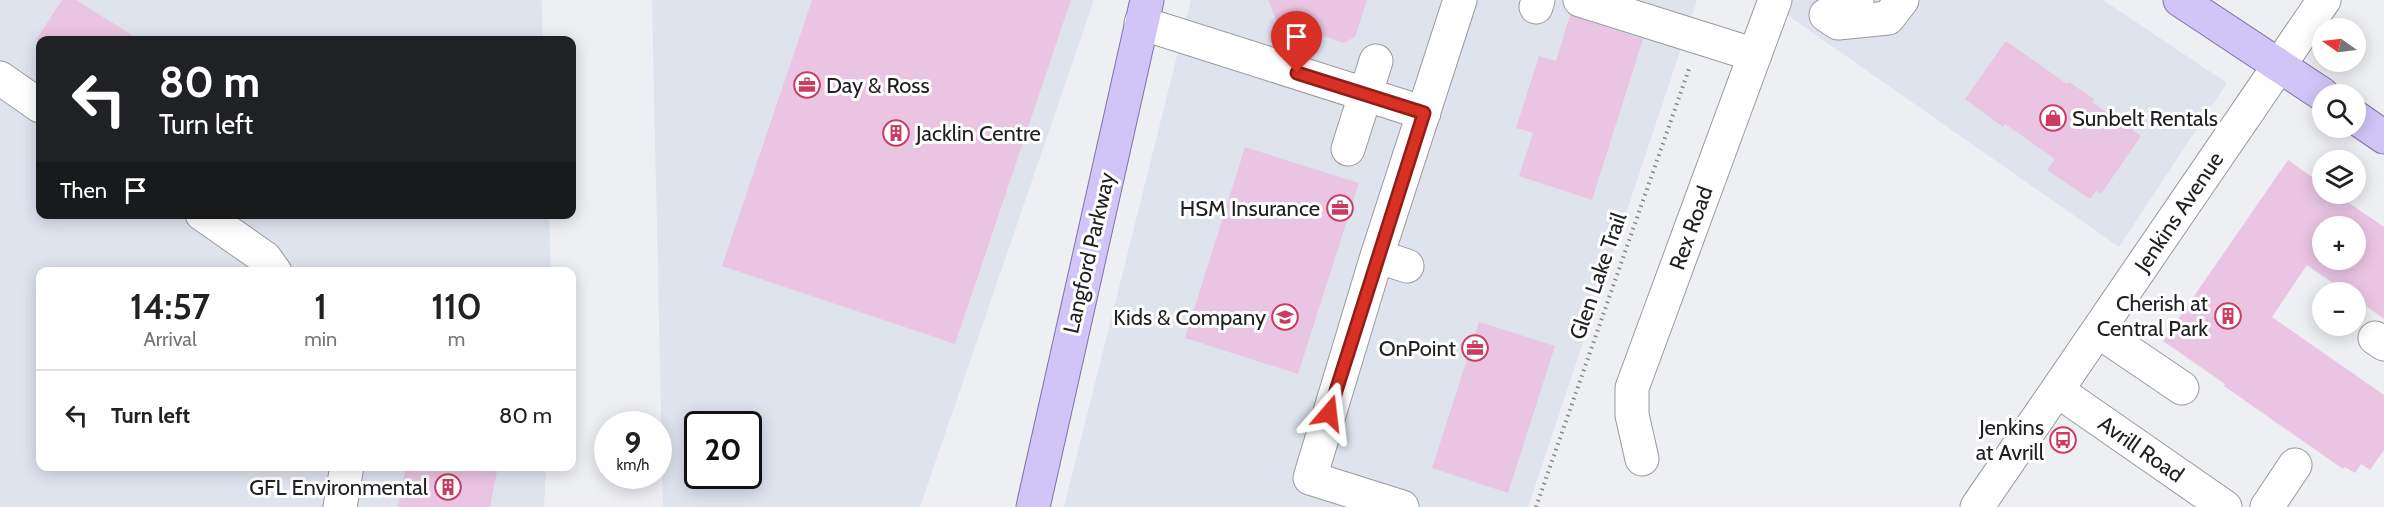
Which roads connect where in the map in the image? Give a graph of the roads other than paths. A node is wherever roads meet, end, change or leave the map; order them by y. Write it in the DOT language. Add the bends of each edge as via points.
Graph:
graph roads {
  1 [pos="1460,0"];
  2 [pos="1580,0"];
  3 [pos="1775,0"];
  4 [pos="1857,0"];
  5 [pos="1902,0"];
  6 [pos="2180,0"];
  7 [pos="2324,0"];
  8 [pos="1144,12"];
  9 [pos="1755,55"];
  10 [pos="1376,61"];
  11 [pos="2280,66"];
  12 [pos="0,78"];
  13 [pos="2312,87"];
  14 [pos="1365,94"];
  15 [pos="36,103"];
  16 [pos="1424,113"];
  17 [pos="2366,125"];
  18 [pos="2384,137"];
  19 [pos="1348,150"];
  20 [pos="209,219"];
  21 [pos="271,267"];
  22 [pos="2098,331"];
  23 [pos="2182,388"];
  24 [pos="2058,391"];
  25 [pos="1642,459"];
  26 [pos="2295,465"];
  27 [pos="346,471"];
  28 [pos="1390,496"];
  29 [pos="340,507"];
  30 [pos="1033,507"];
  31 [pos="1977,507"];
  32 [pos="2225,507"];
  33 [pos="2267,507"];
  1 -- 16 [label="street"];
  2 -- 9 [label="street"];
  3 -- 9 [label="street, Rex Road"];
  4 -- 5 [label="street" via="1826,15 1838,23 1888,18"];
  6 -- 11 [label="main road"];
  7 -- 11 [label="street, Jenkins Avenue"];
  8 -- 14 [label="street"];
  8 -- 30 [label="main road, Langford Parkway"];
  9 -- 25 [label="street, Rex Road" via="1632,388 1632,415"];
  10 -- 14 [label="street"];
  11 -- 13 [label="main road"];
  11 -- 22 [label="street, Jenkins Avenue"];
  12 -- 15 [label="street"];
  14 -- 16 [label="street"];
  14 -- 19 [label="street"];
  16 -- 28 [label="street" via="1414,186 1392,261 1310,478"];
  17 -- 18 [label="main road"];
  20 -- 21 [label="street" via="265,258"];
  22 -- 23 [label="street"];
  22 -- 24 [label="street, Jenkins Avenue"];
  24 -- 31 [label="street, Jenkins Avenue"];
  24 -- 32 [label="street, Avrill Road"];
  26 -- 33 [label="street"];
  27 -- 29 [label="street"];
}
